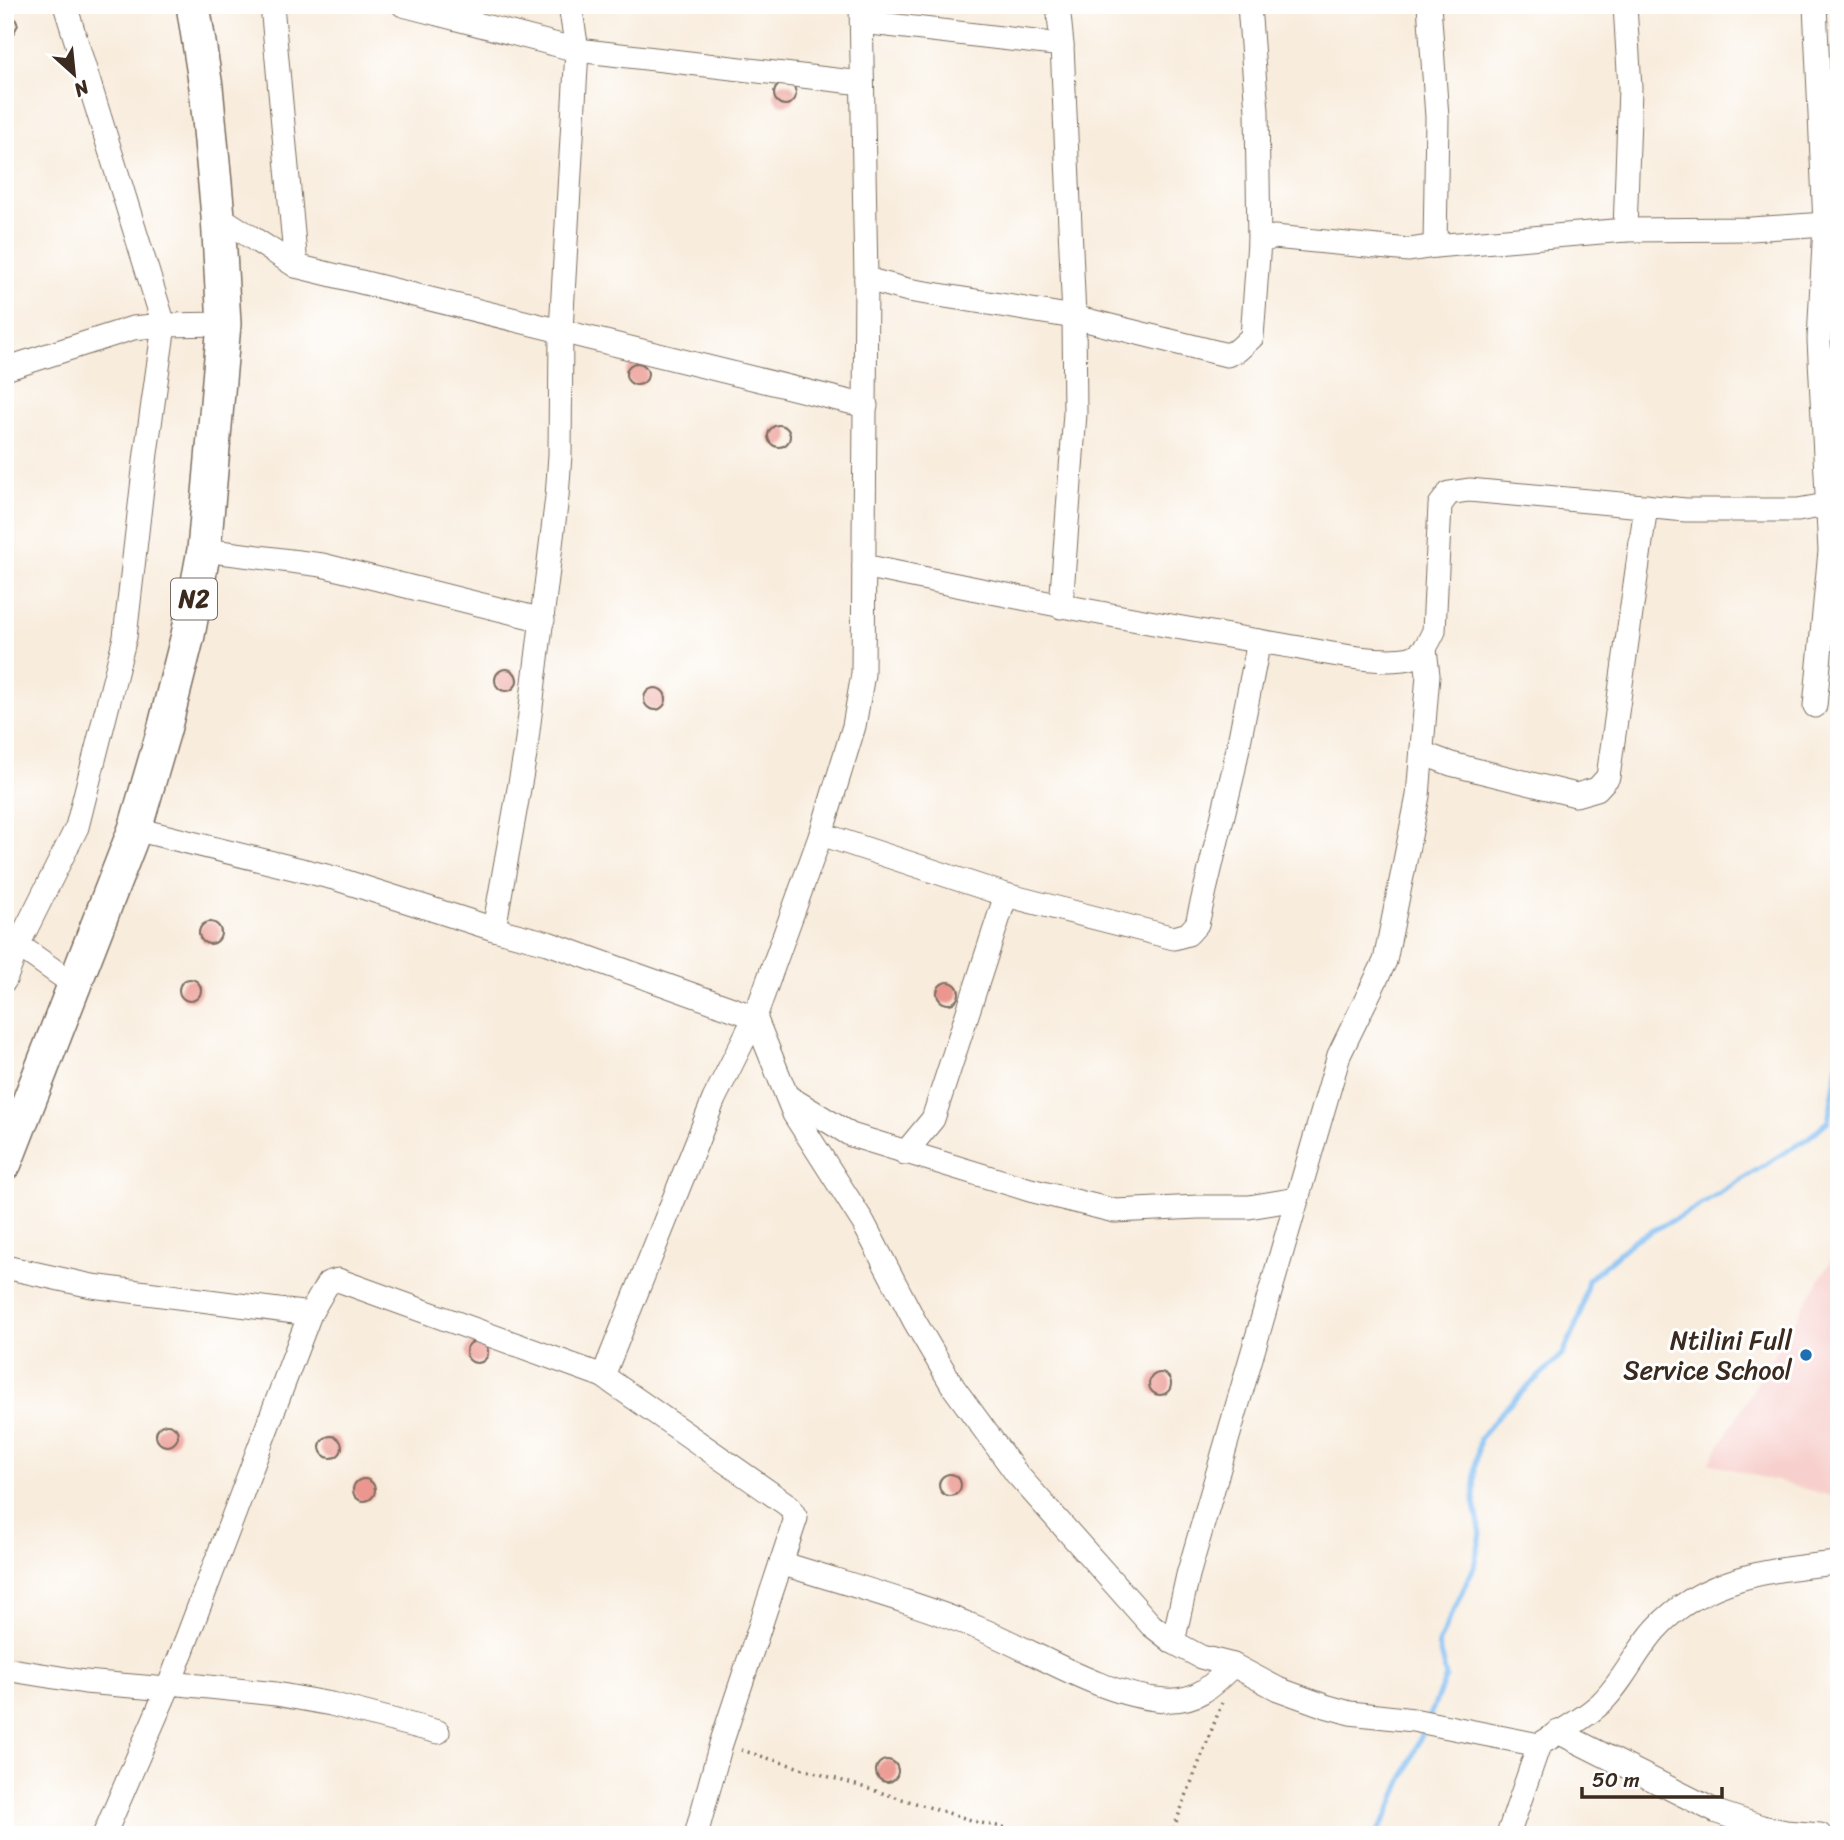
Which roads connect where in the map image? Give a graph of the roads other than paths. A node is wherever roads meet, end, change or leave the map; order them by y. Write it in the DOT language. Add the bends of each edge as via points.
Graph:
graph roads {
  1 [pos="65,5"];
  2 [pos="193,5"];
  3 [pos="272,5"];
  4 [pos="403,5"];
  5 [pos="570,5"];
  6 [pos="1058,5"];
  7 [pos="1249,5"];
  8 [pos="1429,5"];
  9 [pos="1625,5"];
  10 [pos="1815,5"];
  11 [pos="862,14"];
  12 [pos="1062,45"];
  13 [pos="577,50"];
  14 [pos="862,83"];
  15 [pos="218,216"];
  16 [pos="1825,224"];
  17 [pos="1625,230"];
  18 [pos="1259,242"];
  19 [pos="1435,246"];
  20 [pos="296,266"];
  21 [pos="866,279"];
  22 [pos="1074,317"];
  23 [pos="224,324"];
  24 [pos="164,325"];
  25 [pos="561,331"];
  26 [pos="5,369"];
  27 [pos="866,406"];
  28 [pos="1826,505"];
  29 [pos="1646,506"];
  30 [pos="204,550"];
  31 [pos="864,566"];
  32 [pos="1061,607"];
  33 [pos="543,620"];
  34 [pos="1259,641"];
  35 [pos="1426,649"];
  36 [pos="1815,706"];
  37 [pos="1422,753"];
  38 [pos="135,829"];
  39 [pos="821,834"];
  40 [pos="1006,895"];
  41 [pos="495,929"];
  42 [pos="12,942"];
  43 [pos="5,980"];
  44 [pos="76,986"];
  45 [pos="755,1017"];
  46 [pos="787,1096"];
  47 [pos="905,1153"];
  48 [pos="5,1163"];
  49 [pos="1297,1199"];
  50 [pos="5,1267"];
  51 [pos="310,1314"];
  52 [pos="603,1376"];
  53 [pos="781,1563"];
  54 [pos="1839,1563"];
  55 [pos="1173,1642"];
  56 [pos="1233,1665"];
  57 [pos="5,1669"];
  58 [pos="169,1686"];
  59 [pos="438,1732"];
  60 [pos="1559,1732"];
  61 [pos="1539,1745"];
  62 [pos="104,1835"];
  63 [pos="696,1835"];
  64 [pos="1508,1835"];
  65 [pos="1820,1835"];
  1 -- 24 [label="street"];
  2 -- 15 [label="highway, N2"];
  3 -- 20 [label="street"];
  4 -- 13 [label="street"];
  5 -- 13 [label="street"];
  6 -- 12 [label="street"];
  7 -- 18 [label="street" via="1257,111"];
  8 -- 19 [label="street" via="1437,117"];
  9 -- 17 [label="street" via="1630,127"];
  10 -- 16 [label="street"];
  11 -- 12 [label="street"];
  11 -- 14 [label="street"];
  12 -- 22 [label="street"];
  13 -- 14 [label="street"];
  13 -- 25 [label="street"];
  14 -- 21 [label="street"];
  15 -- 20 [label="street"];
  15 -- 23 [label="highway, N2"];
  16 -- 17 [label="street"];
  16 -- 28 [label="street" via="1819,340"];
  17 -- 19 [label="street"];
  18 -- 19 [label="street" via="1274,237 1409,250"];
  18 -- 22 [label="street" via="1252,337 1227,355"];
  20 -- 25 [label="street"];
  21 -- 22 [label="street"];
  21 -- 27 [label="street"];
  22 -- 32 [label="street" via="1075,413"];
  23 -- 24 [label="street"];
  23 -- 30 [label="highway, N2"];
  24 -- 26 [label="street" via="133,328"];
  24 -- 42 [label="street" via="125,637 77,827"];
  25 -- 27 [label="street"];
  25 -- 33 [label="street" via="560,455"];
  27 -- 31 [label="street"];
  28 -- 29 [label="street" via="1798,510"];
  28 -- 36 [label="street" via="1830,551"];
  29 -- 35 [label="street" via="1469,490 1449,494 1440,505 1434,631"];
  29 -- 37 [label="street" via="1608,777 1597,789 1576,795"];
  30 -- 33 [label="street" via="322,565"];
  30 -- 38 [label="highway, N2" via="164,730"];
  31 -- 32 [label="street"];
  31 -- 39 [label="street" via="863,674 854,726"];
  32 -- 34 [label="street"];
  33 -- 41 [label="street"];
  34 -- 35 [label="street" via="1378,660 1412,657"];
  34 -- 40 [label="street" via="1197,923 1188,934 1174,938"];
  35 -- 37 [label="street"];
  37 -- 49 [label="street" via="1418,796 1385,961 1339,1055"];
  38 -- 41 [label="street" via="334,878"];
  38 -- 44 [label="highway, N2"];
  39 -- 40 [label="street"];
  39 -- 45 [label="street"];
  40 -- 47 [label="street" via="933,1119"];
  41 -- 45 [label="street" via="548,943"];
  42 -- 43 [label="street"];
  42 -- 44 [label="street"];
  44 -- 48 [label="highway, N2"];
  45 -- 46 [label="street"];
  45 -- 52 [label="street" via="714,1099"];
  46 -- 47 [label="street" via="851,1135"];
  46 -- 55 [label="street" via="954,1388 1016,1473 1127,1600"];
  47 -- 49 [label="street" via="1115,1211 1249,1207"];
  49 -- 55 [label="street" via="1188,1575"];
  50 -- 51 [label="street" via="92,1286"];
  51 -- 52 [label="street" via="328,1283 338,1280"];
  51 -- 58 [label="street"];
  52 -- 53 [label="street" via="789,1506 796,1518"];
  53 -- 56 [label="street" via="931,1610 1093,1682 1150,1698 1196,1696"];
  53 -- 63 [label="street"];
  54 -- 60 [label="street" via="1758,1575 1703,1592 1656,1628 1604,1701"];
  55 -- 56 [label="street" via="1201,1657"];
  56 -- 61 [label="street" via="1278,1689 1350,1713 1413,1720"];
  57 -- 58 [label="street" via="85,1682"];
  58 -- 59 [label="street" via="276,1694"];
  58 -- 62 [label="street"];
  60 -- 61 [label="street"];
  60 -- 65 [label="street" via="1717,1812 1762,1827"];
  61 -- 64 [label="street"];
}
